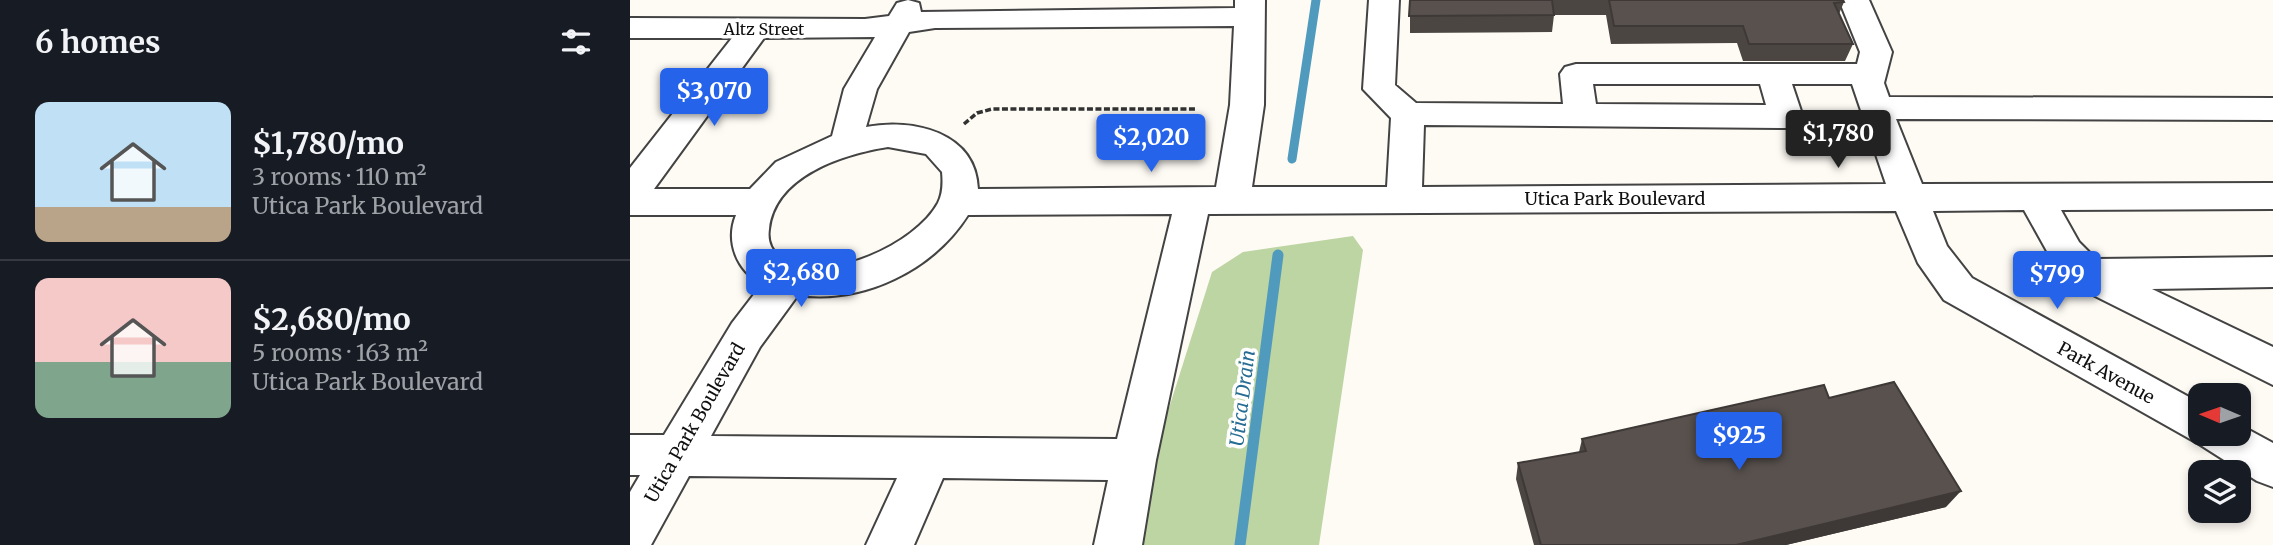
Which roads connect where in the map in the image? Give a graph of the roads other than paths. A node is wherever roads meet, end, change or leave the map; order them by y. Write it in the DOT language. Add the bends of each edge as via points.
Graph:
graph roads {
  1 [pos="1384,0"];
  2 [pos="1854,0"];
  3 [pos="1249,8"];
  4 [pos="1091,9"];
  5 [pos="906,12"];
  6 [pos="758,19"];
  7 [pos="630,28"];
  8 [pos="1773,74"];
  9 [pos="1871,74"];
  10 [pos="1875,108"];
  11 [pos="2273,109"];
  12 [pos="1408,114"];
  13 [pos="1581,115"];
  14 [pos="848,142"];
  15 [pos="630,194"];
  16 [pos="2273,195"];
  17 [pos="2035,197"];
  18 [pos="1910,198"];
  19 [pos="1404,200"];
  20 [pos="630,202"];
  21 [pos="761,202"];
  22 [pos="957,202"];
  23 [pos="1212,202"];
  24 [pos="2273,272"];
  25 [pos="2087,274"];
  26 [pos="789,278"];
  27 [pos="2273,368"];
  28 [pos="2188,418"];
  29 [pos="2237,446"];
  30 [pos="630,455"];
  31 [pos="676,456"];
  32 [pos="930,456"];
  33 [pos="1134,460"];
  34 [pos="2273,466"];
  35 [pos="630,536"];
  36 [pos="890,545"];
  37 [pos="1118,545"];
  1 -- 12 [label="street" via="1379,89"];
  2 -- 9 [label="street, Park Avenue" via="1876,52"];
  3 -- 4 [label="street, Altz Street"];
  3 -- 23 [label="street" via="1247,106"];
  4 -- 5 [label="street, Altz Street" via="935,19"];
  5 -- 6 [label="street, Altz Street" via="865,29"];
  5 -- 14 [label="street" via="857,95"];
  6 -- 7 [label="street, Altz Street"];
  6 -- 15 [label="street"];
  8 -- 9 [label="street"];
  8 -- 13 [label="street" via="1576,74"];
  8 -- 13 [label="street" via="1786,117"];
  9 -- 10 [label="street, Park Avenue" via="1868,83"];
  10 -- 11 [label="street"];
  10 -- 18 [label="street, Park Avenue"];
  12 -- 13 [label="street"];
  12 -- 19 [label="street"];
  14 -- 21 [label="street" via="788,172"];
  14 -- 22 [label="street" via="888,135 937,144 949,152 961,174"];
  16 -- 17 [label="street, Utica Park Boulevard"];
  17 -- 18 [label="street, Utica Park Boulevard"];
  17 -- 25 [label="street" via="2066,252"];
  18 -- 19 [label="street, Utica Park Boulevard"];
  18 -- 28 [label="street, Park Avenue" via="1931,253 1958,289"];
  19 -- 23 [label="street, Utica Park Boulevard"];
  20 -- 21 [label="street"];
  21 -- 26 [label="street" via="749,234 751,249 772,272"];
  22 -- 23 [label="street, Utica Park Boulevard"];
  22 -- 26 [label="street" via="919,246 878,269 831,281"];
  23 -- 33 [label="street"];
  24 -- 25 [label="street"];
  25 -- 27 [label="street"];
  26 -- 31 [label="street, Utica Park Boulevard" via="746,335"];
  29 -- 34 [label="street"];
  30 -- 31 [label="street"];
  31 -- 32 [label="street"];
  31 -- 35 [label="street, Utica Park Boulevard"];
  32 -- 33 [label="street"];
  32 -- 36 [label="street"];
  33 -- 37 [label="street"];
}
